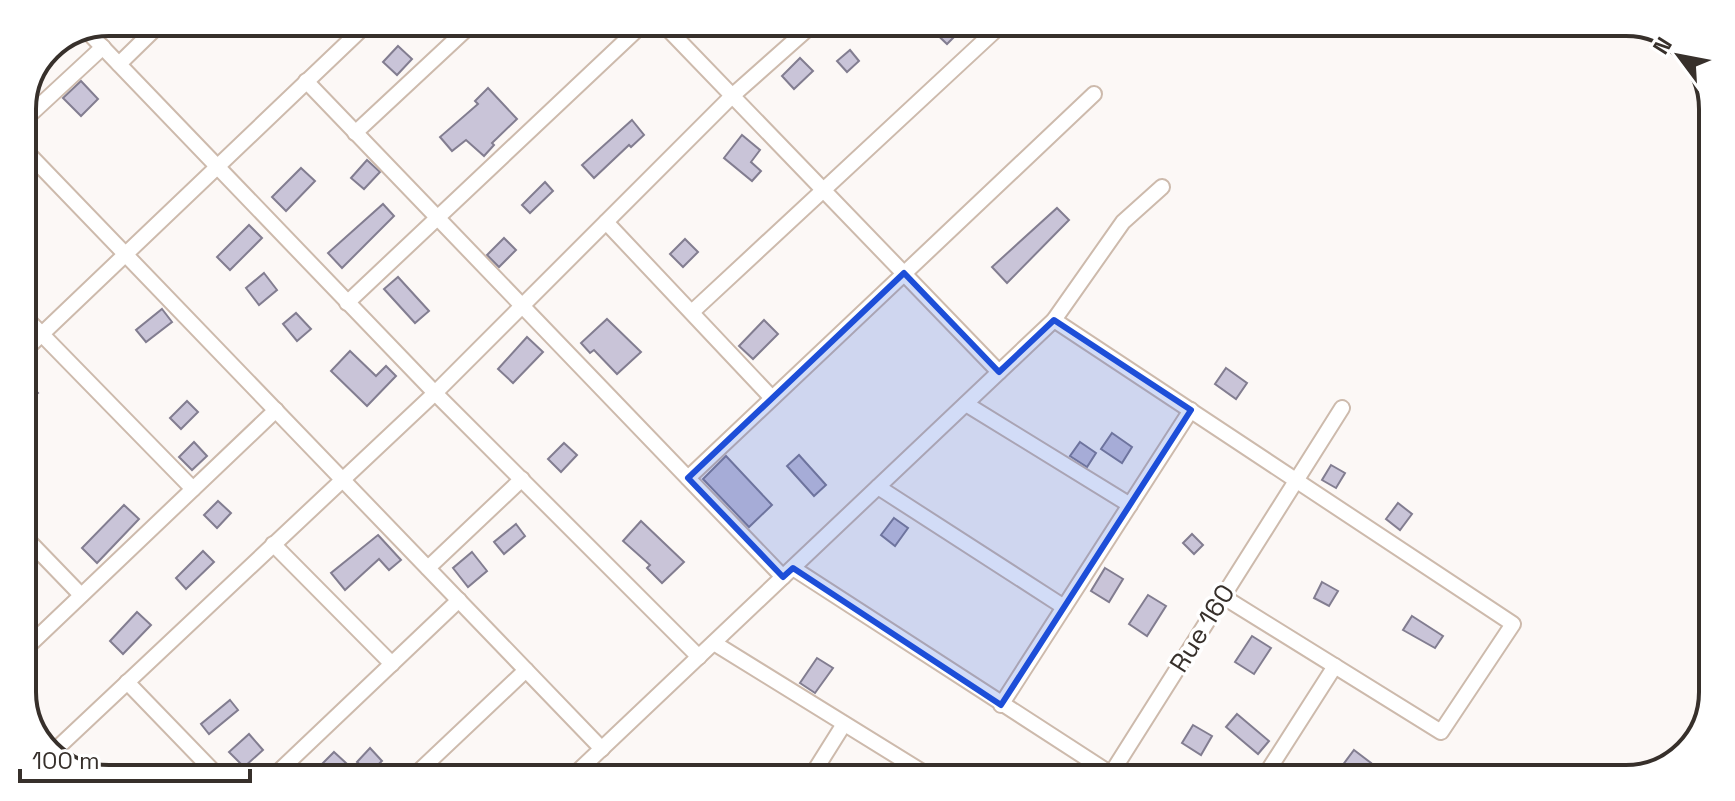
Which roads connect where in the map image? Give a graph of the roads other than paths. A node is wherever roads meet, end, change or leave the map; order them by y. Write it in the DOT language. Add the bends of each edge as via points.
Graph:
graph roads {
  1 [pos="148,36"];
  2 [pos="354,36"];
  3 [pos="459,36"];
  4 [pos="630,36"];
  5 [pos="674,36"];
  6 [pos="800,36"];
  7 [pos="989,36"];
  8 [pos="94,38"];
  9 [pos="103,47"];
  10 [pos="119,64"];
  11 [pos="306,81"];
  12 [pos="1094,94"];
  13 [pos="732,96"];
  14 [pos="36,109"];
  15 [pos="355,133"];
  16 [pos="36,161"];
  17 [pos="217,167"];
  18 [pos="1162,187"];
  19 [pos="824,190"];
  20 [pos="437,218"];
  21 [pos="606,222"];
  22 [pos="126,254"];
  23 [pos="904,273"];
  24 [pos="347,303"];
  25 [pos="522,306"];
  26 [pos="692,312"];
  27 [pos="1054,320"];
  28 [pos="36,328"];
  29 [pos="42,334"];
  30 [pos="36,340"];
  31 [pos="999,372"];
  32 [pos="435,393"];
  33 [pos="772,398"];
  34 [pos="966,404"];
  35 [pos="1342,408"];
  36 [pos="276,410"];
  37 [pos="1191,410"];
  38 [pos="688,478"];
  39 [pos="342,479"];
  40 [pos="522,479"];
  41 [pos="1297,479"];
  42 [pos="878,487"];
  43 [pos="193,489"];
  44 [pos="1130,505"];
  45 [pos="273,544"];
  46 [pos="36,548"];
  47 [pos="428,568"];
  48 [pos="788,573"];
  49 [pos="81,595"];
  50 [pos="1222,596"];
  51 [pos="459,600"];
  52 [pos="1064,607"];
  53 [pos="36,638"];
  54 [pos="714,643"];
  55 [pos="699,657"];
  56 [pos="392,664"];
  57 [pos="1335,666"];
  58 [pos="526,670"];
  59 [pos="127,682"];
  60 [pos="1001,705"];
  61 [pos="844,724"];
  62 [pos="60,746"];
  63 [pos="602,749"];
  64 [pos="207,765"];
  65 [pos="285,765"];
  66 [pos="426,765"];
  67 [pos="585,765"];
  68 [pos="818,765"];
  69 [pos="911,765"];
  70 [pos="1094,765"];
  71 [pos="1116,765"];
  72 [pos="1272,765"];
  1 -- 10 [label="street"];
  2 -- 11 [label="street"];
  3 -- 15 [label="street"];
  4 -- 20 [label="street"];
  5 -- 13 [label="street"];
  6 -- 13 [label="street"];
  7 -- 19 [label="street"];
  8 -- 9 [label="street"];
  9 -- 10 [label="street"];
  9 -- 14 [label="street"];
  10 -- 17 [label="street"];
  11 -- 15 [label="street"];
  11 -- 17 [label="street"];
  12 -- 23 [label="street"];
  13 -- 19 [label="street"];
  13 -- 21 [label="street"];
  15 -- 20 [label="street"];
  16 -- 22 [label="street"];
  17 -- 22 [label="street"];
  17 -- 24 [label="street"];
  18 -- 27 [label="street" via="1123,222"];
  19 -- 23 [label="street"];
  19 -- 26 [label="street"];
  20 -- 24 [label="street"];
  20 -- 25 [label="street"];
  21 -- 25 [label="street"];
  21 -- 26 [label="street"];
  22 -- 29 [label="street"];
  22 -- 36 [label="street"];
  23 -- 31 [label="street"];
  23 -- 33 [label="street"];
  24 -- 32 [label="street"];
  25 -- 32 [label="street"];
  25 -- 38 [label="street"];
  26 -- 33 [label="street"];
  27 -- 31 [label="street"];
  27 -- 37 [label="street"];
  28 -- 29 [label="street"];
  29 -- 30 [label="street"];
  29 -- 43 [label="street"];
  31 -- 34 [label="street"];
  32 -- 39 [label="street"];
  32 -- 40 [label="street"];
  33 -- 38 [label="street"];
  34 -- 42 [label="street"];
  34 -- 44 [label="street"];
  35 -- 41 [label="street, Rue 160"];
  36 -- 39 [label="street"];
  36 -- 43 [label="street"];
  37 -- 41 [label="street"];
  37 -- 44 [label="street"];
  38 -- 48 [label="street"];
  39 -- 45 [label="street"];
  39 -- 47 [label="street"];
  40 -- 47 [label="street"];
  40 -- 55 [label="street"];
  41 -- 50 [label="street, Rue 160"];
  41 -- 57 [label="street" via="1513,624 1441,732"];
  42 -- 48 [label="street"];
  42 -- 52 [label="street"];
  43 -- 49 [label="street"];
  44 -- 52 [label="street"];
  45 -- 56 [label="street"];
  45 -- 59 [label="street"];
  46 -- 49 [label="street"];
  47 -- 51 [label="street"];
  48 -- 54 [label="street"];
  48 -- 60 [label="street"];
  49 -- 53 [label="street"];
  50 -- 57 [label="street"];
  50 -- 71 [label="street, Rue 160"];
  51 -- 56 [label="street"];
  51 -- 58 [label="street"];
  52 -- 60 [label="street"];
  54 -- 55 [label="street"];
  54 -- 61 [label="street"];
  55 -- 63 [label="street"];
  56 -- 65 [label="street"];
  57 -- 72 [label="street"];
  58 -- 63 [label="street"];
  58 -- 66 [label="street"];
  59 -- 62 [label="street"];
  59 -- 64 [label="street"];
  60 -- 70 [label="street"];
  61 -- 68 [label="street"];
  61 -- 69 [label="street"];
  63 -- 67 [label="street"];
}
